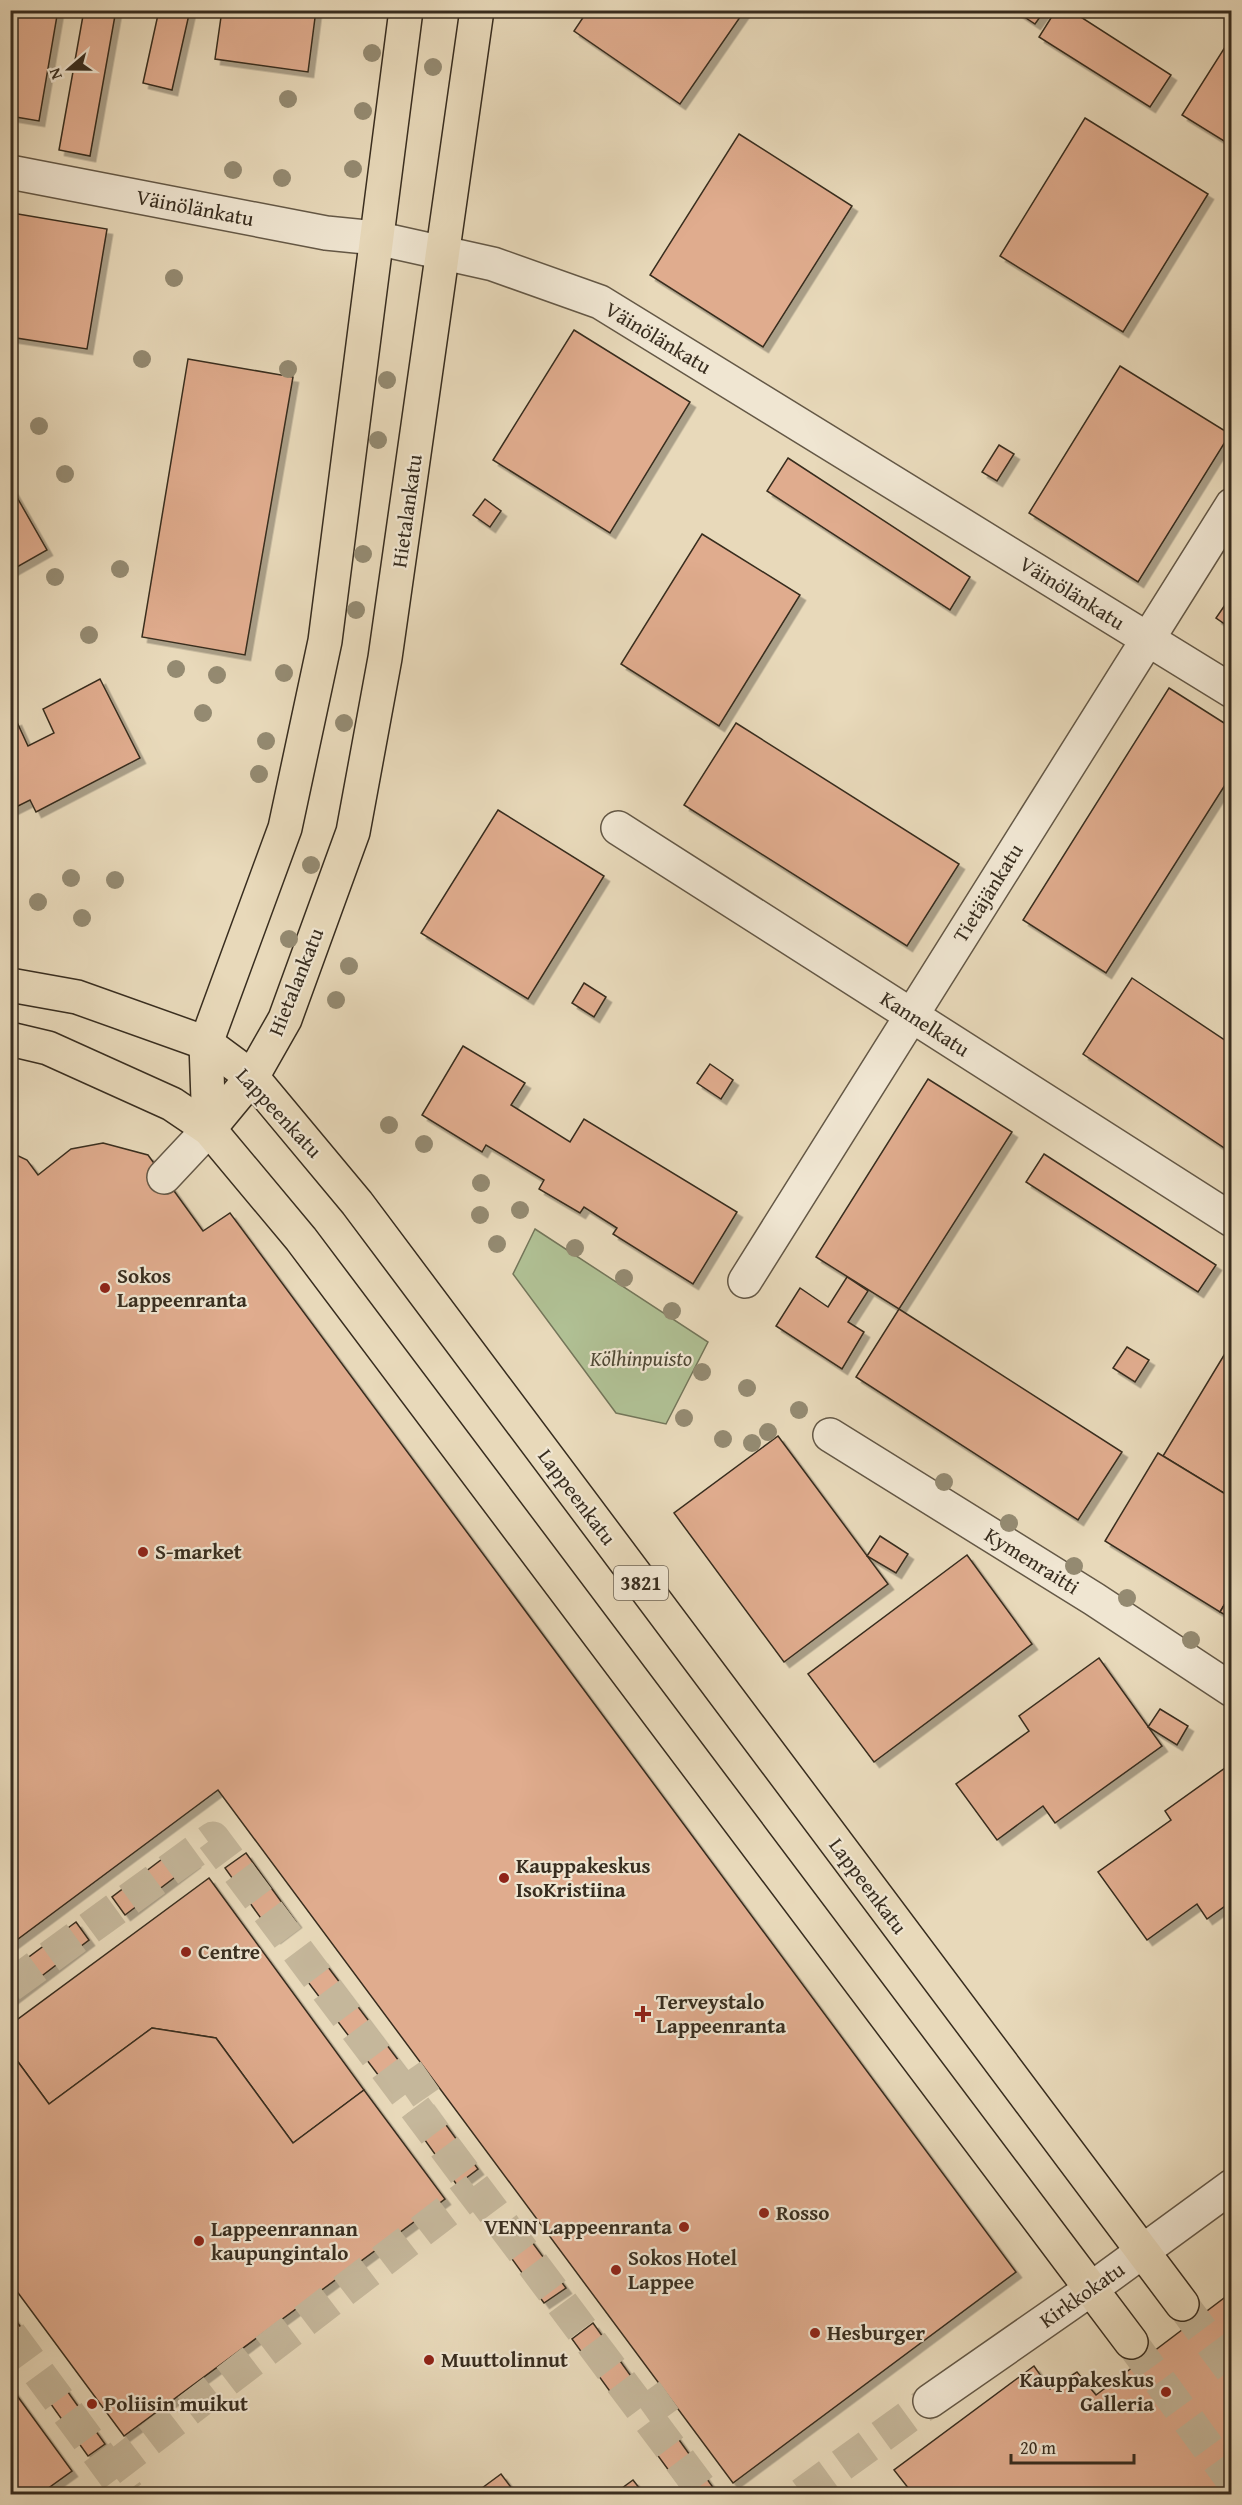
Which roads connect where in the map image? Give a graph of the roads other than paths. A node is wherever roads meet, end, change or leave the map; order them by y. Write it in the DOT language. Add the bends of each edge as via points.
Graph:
graph roads {
  1 [pos="406,10"];
  2 [pos="477,10"];
  3 [pos="10,172"];
  4 [pos="376,238"];
  5 [pos="445,253"];
  6 [pos="1232,505"];
  7 [pos="1147,639"];
  8 [pos="1232,692"];
  9 [pos="618,828"];
  10 [pos="10,985"];
  11 [pos="911,1016"];
  12 [pos="10,1039"];
  13 [pos="206,1043"];
  14 [pos="252,1077"];
  15 [pos="209,1130"];
  16 [pos="164,1177"];
  17 [pos="1232,1220"];
  18 [pos="745,1281"];
  19 [pos="830,1435"];
  20 [pos="1232,1690"];
  21 [pos="1232,2186"];
  22 [pos="1142,2252"];
  23 [pos="1091,2289"];
  24 [pos="1182,2304"];
  25 [pos="1131,2342"];
  26 [pos="930,2401"];
  1 -- 4 [label="main road"];
  2 -- 5 [label="main road, Hietalankatu"];
  3 -- 4 [label="street, Väinölänkatu" via="326,233"];
  4 -- 5 [label="street, Väinölänkatu"];
  4 -- 13 [label="main road" via="325,641 285,828"];
  5 -- 7 [label="street, Väinölänkatu" via="493,264 600,302"];
  5 -- 14 [label="main road, Hietalankatu" via="386,658 353,832 285,1019"];
  6 -- 7 [label="street, Tietäjänkatu"];
  7 -- 8 [label="street, Väinölänkatu"];
  7 -- 11 [label="street, Tietäjänkatu"];
  9 -- 11 [label="street, Kannelkatu"];
  10 -- 13 [label="main road, Lappeenkatu / 3821" via="77,997"];
  11 -- 17 [label="street, Kannelkatu"];
  11 -- 18 [label="street, Tietäjänkatu"];
  12 -- 15 [label="main road, 3821" via="48,1048 172,1104"];
  13 -- 14 [label="main road, Lappeenkatu / 3821"];
  13 -- 15 [label="main road"];
  14 -- 15 [label="main road, Hietalankatu"];
  14 -- 22 [label="main road, Lappeenkatu / 3821" via="364,1213"];
  15 -- 16 [label="street"];
  15 -- 23 [label="main road, 3821" via="315,1258"];
  19 -- 20 [label="street, Kymenraitti"];
  21 -- 22 [label="street, Kirkkokatu"];
  22 -- 23 [label="street, Kirkkokatu"];
  22 -- 24 [label="main road, Lappeenkatu / 3821"];
  23 -- 25 [label="main road, 3821"];
  23 -- 26 [label="street, Kirkkokatu"];
}
